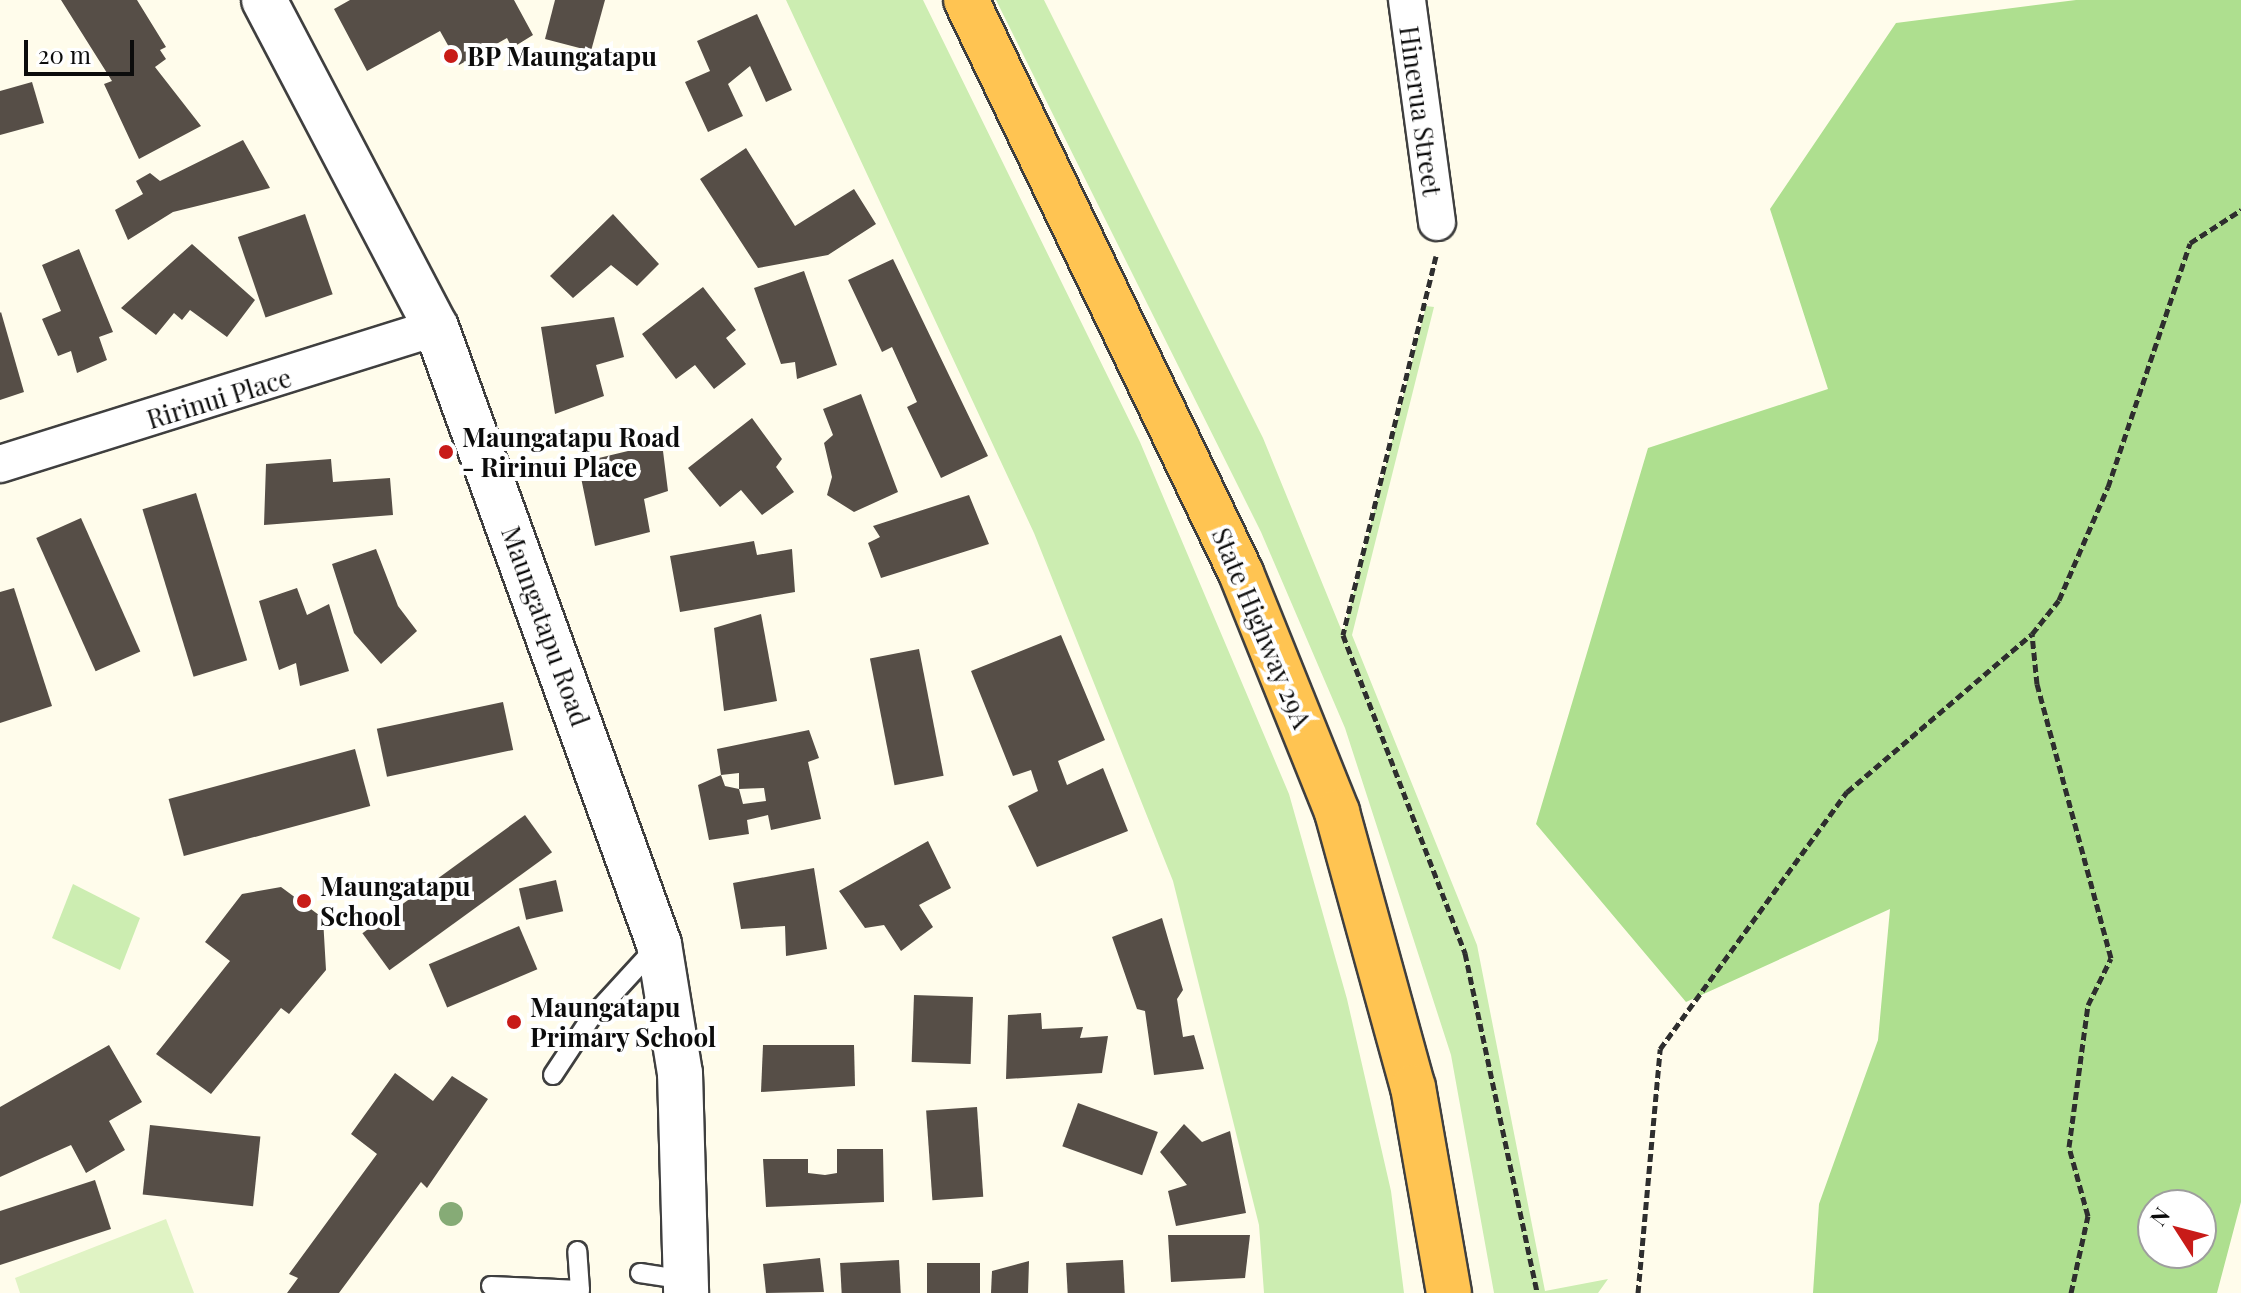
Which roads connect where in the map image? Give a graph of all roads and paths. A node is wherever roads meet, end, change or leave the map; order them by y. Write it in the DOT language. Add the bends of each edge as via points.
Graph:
graph roads {
  1 [pos="264,0"];
  2 [pos="966,0"];
  3 [pos="1407,0"];
  4 [pos="2241,210"];
  5 [pos="1437,222"];
  6 [pos="436,327"];
  7 [pos="0,464"];
  8 [pos="2032,634"];
  9 [pos="659,944"];
  10 [pos="553,1075"];
  11 [pos="577,1251"];
  12 [pos="640,1273"];
  13 [pos="491,1286"];
  14 [pos="686,1286"];
  15 [pos="1449,1293"];
  16 [pos="1537,1293"];
  17 [pos="1638,1293"];
  18 [pos="2071,1293"];
  1 -- 6 [label="street, Maungatapu Road"];
  2 -- 15 [label="highway, State Highway 29A" via="1241,573 1332,799 1413,1087"];
  3 -- 5 [label="street, Hinerua Street"];
  4 -- 8 [label="path" via="2190,243 2108,487 2059,600"];
  5 -- 16 [label="path" via="1436,269 1343,635 1465,953"];
  6 -- 7 [label="street, Ririnui Place"];
  6 -- 9 [label="street, Maungatapu Road"];
  8 -- 17 [label="path" via="1847,792 1660,1049"];
  8 -- 18 [label="path" via="2037,684 2111,958 2088,1005 2069,1147 2088,1216"];
  9 -- 10 [label="lane" via="624,979"];
  9 -- 14 [label="street, Maungatapu Road" via="680,1073"];
  11 -- 13 [label="lane" via="580,1290"];
  12 -- 14 [label="lane"];
}
